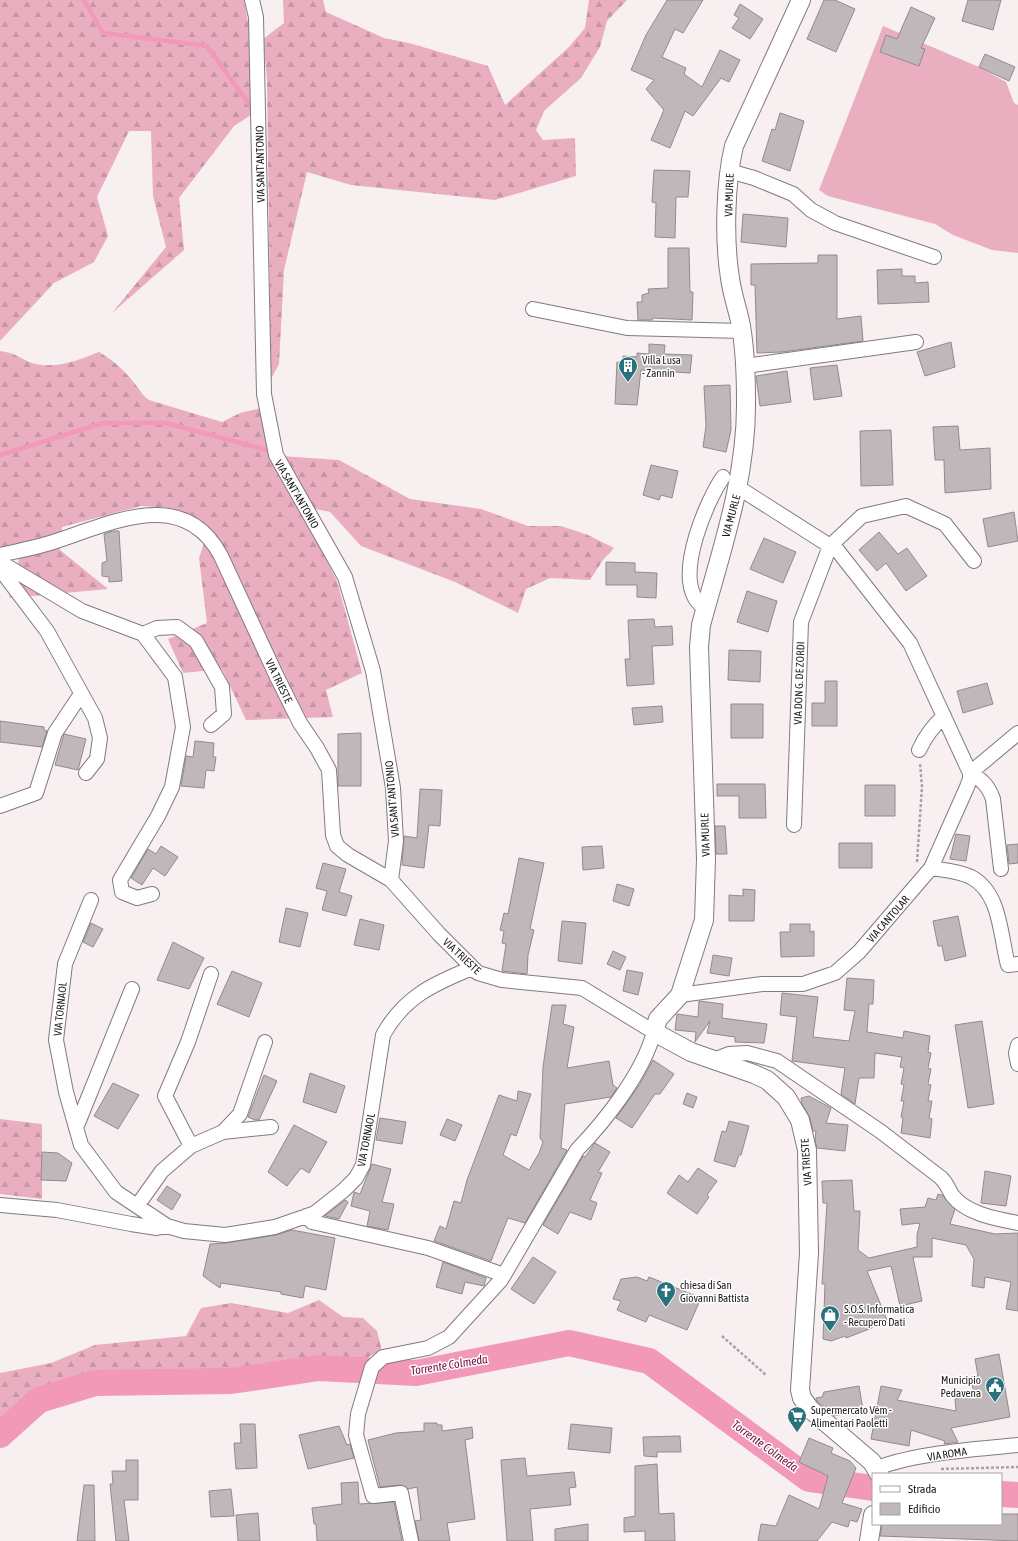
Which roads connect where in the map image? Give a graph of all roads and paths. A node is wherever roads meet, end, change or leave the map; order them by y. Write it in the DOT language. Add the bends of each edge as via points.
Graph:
graph roads {
  1 [pos="252,0"];
  2 [pos="801,0"];
  3 [pos="729,171"];
  4 [pos="934,258"];
  5 [pos="533,309"];
  6 [pos="742,331"];
  7 [pos="916,342"];
  8 [pos="745,366"];
  9 [pos="723,477"];
  10 [pos="738,488"];
  11 [pos="830,546"];
  12 [pos="0,554"];
  13 [pos="974,561"];
  14 [pos="0,562"];
  15 [pos="0,569"];
  16 [pos="705,610"];
  17 [pos="144,634"];
  18 [pos="81,694"];
  19 [pos="944,716"];
  20 [pos="211,725"];
  21 [pos="1018,733"];
  22 [pos="919,750"];
  23 [pos="86,773"];
  24 [pos="970,773"];
  25 [pos="0,806"];
  26 [pos="794,825"];
  27 [pos="931,868"];
  28 [pos="1001,869"];
  29 [pos="391,880"];
  30 [pos="920,882"];
  31 [pos="152,894"];
  32 [pos="91,900"];
  33 [pos="1018,964"];
  34 [pos="472,968"];
  35 [pos="211,974"];
  36 [pos="132,989"];
  37 [pos="680,995"];
  38 [pos="654,1032"];
  39 [pos="264,1042"];
  40 [pos="1018,1045"];
  41 [pos="714,1060"];
  42 [pos="1018,1064"];
  43 [pos="271,1127"];
  44 [pos="76,1128"];
  45 [pos="224,1132"];
  46 [pos="191,1146"];
  47 [pos="0,1205"];
  48 [pos="138,1206"];
  49 [pos="306,1216"];
  50 [pos="1018,1222"];
  51 [pos="167,1226"];
  52 [pos="502,1277"];
  53 [pos="722,1336"];
  54 [pos="766,1375"];
  55 [pos="1018,1445"];
  56 [pos="1018,1467"];
  57 [pos="937,1469"];
  58 [pos="878,1471"];
  59 [pos="411,1541"];
  1 -- 29 [label="street, VIA SANT'ANTONIO" via="257,33 264,394 276,455 345,576 373,671 393,788 396,841"];
  2 -- 3 [label="main road, VIA MURLE" via="734,146"];
  3 -- 4 [label="street" via="793,194 811,210 835,223"];
  3 -- 6 [label="main road, VIA MURLE" via="730,279"];
  5 -- 6 [label="street" via="627,328"];
  6 -- 8 [label="main road, VIA MURLE"];
  7 -- 8 [label="street"];
  8 -- 10 [label="main road, VIA MURLE" via="746,440"];
  9 -- 16 [label="street" via="710,499 692,551 691,586 695,598"];
  10 -- 11 [label="street"];
  10 -- 16 [label="main road, VIA MURLE"];
  11 -- 13 [label="street, VIA DON G. DE ZORDI" via="862,516 906,506 945,524"];
  11 -- 19 [label="street" via="838,551 910,642"];
  11 -- 26 [label="street, VIA DON G. DE ZORDI" via="801,622"];
  12 -- 29 [label="street, VIA TRIESTE" via="48,544 134,516 168,516 200,528 215,544 277,677 328,770 334,841 348,855"];
  14 -- 17 [label="street" via="82,611"];
  15 -- 18 [label="street" via="47,631"];
  16 -- 37 [label="main road, VIA MURLE" via="699,647 706,859 704,920"];
  17 -- 20 [label="street" via="157,628 177,627 196,641 222,687 224,714"];
  17 -- 31 [label="street" via="175,677 183,727 172,787 120,880 122,892 138,898"];
  18 -- 23 [label="street" via="95,718 100,738 97,759"];
  18 -- 25 [label="street" via="55,734 36,793"];
  19 -- 22 [label="street" via="934,725"];
  19 -- 24 [label="street"];
  21 -- 24 [label="street"];
  22 -- 30 [label="path" via="922,787 918,852"];
  24 -- 27 [label="street, VIA CANTOLAR" via="967,787"];
  24 -- 28 [label="street" via="990,788"];
  27 -- 30 [label="street, VIA CANTOLAR"];
  27 -- 33 [label="street" via="958,872 970,877 988,892 994,903 1008,965"];
  29 -- 34 [label="street, VIA TRIESTE"];
  30 -- 37 [label="street, VIA CANTOLAR" via="859,952 835,973 803,984 762,984"];
  32 -- 44 [label="street, VIA TORNAOL" via="64,964 56,1040"];
  34 -- 38 [label="street, VIA TRIESTE" via="483,976 502,980 582,988"];
  34 -- 49 [label="street, VIA TORNAOL" via="439,982 414,997 392,1017 383,1035 363,1165 356,1178 344,1190 315,1213"];
  35 -- 46 [label="street" via="188,1042 165,1096"];
  36 -- 44 [label="street"];
  37 -- 38 [label="main road, VIA MURLE" via="658,1019"];
  38 -- 41 [label="main road, VIA TRIESTE" via="691,1052"];
  38 -- 52 [label="street" via="630,1083 592,1135 577,1150"];
  39 -- 45 [label="street" via="240,1114"];
  40 -- 42 [label="street"];
  41 -- 50 [label="street" via="729,1054 747,1053 778,1061 880,1130 940,1176 948,1184 953,1195 967,1207 995,1220"];
  41 -- 58 [label="main road, VIA TRIESTE" via="767,1080 786,1097 800,1120 807,1150 809,1253 801,1394 810,1409 856,1448"];
  43 -- 45 [label="street"];
  44 -- 48 [label="street, VIA TORNAOL" via="81,1145 116,1192"];
  45 -- 46 [label="street"];
  46 -- 48 [label="street" via="162,1171"];
  47 -- 51 [label="street, VIA TORNAOL" via="57,1210 157,1228"];
  48 -- 51 [label="street, VIA TORNAOL"];
  49 -- 51 [label="street, VIA TORNAOL" via="275,1227 225,1235 184,1231"];
  49 -- 52 [label="street" via="312,1222 428,1248"];
  52 -- 59 [label="street" via="449,1337 428,1348 383,1357 372,1367 358,1414 356,1435 373,1496 401,1493"];
  53 -- 54 [label="path"];
  55 -- 58 [label="street, VIA ROMA" via="892,1463"];
  56 -- 57 [label="path"];
}
